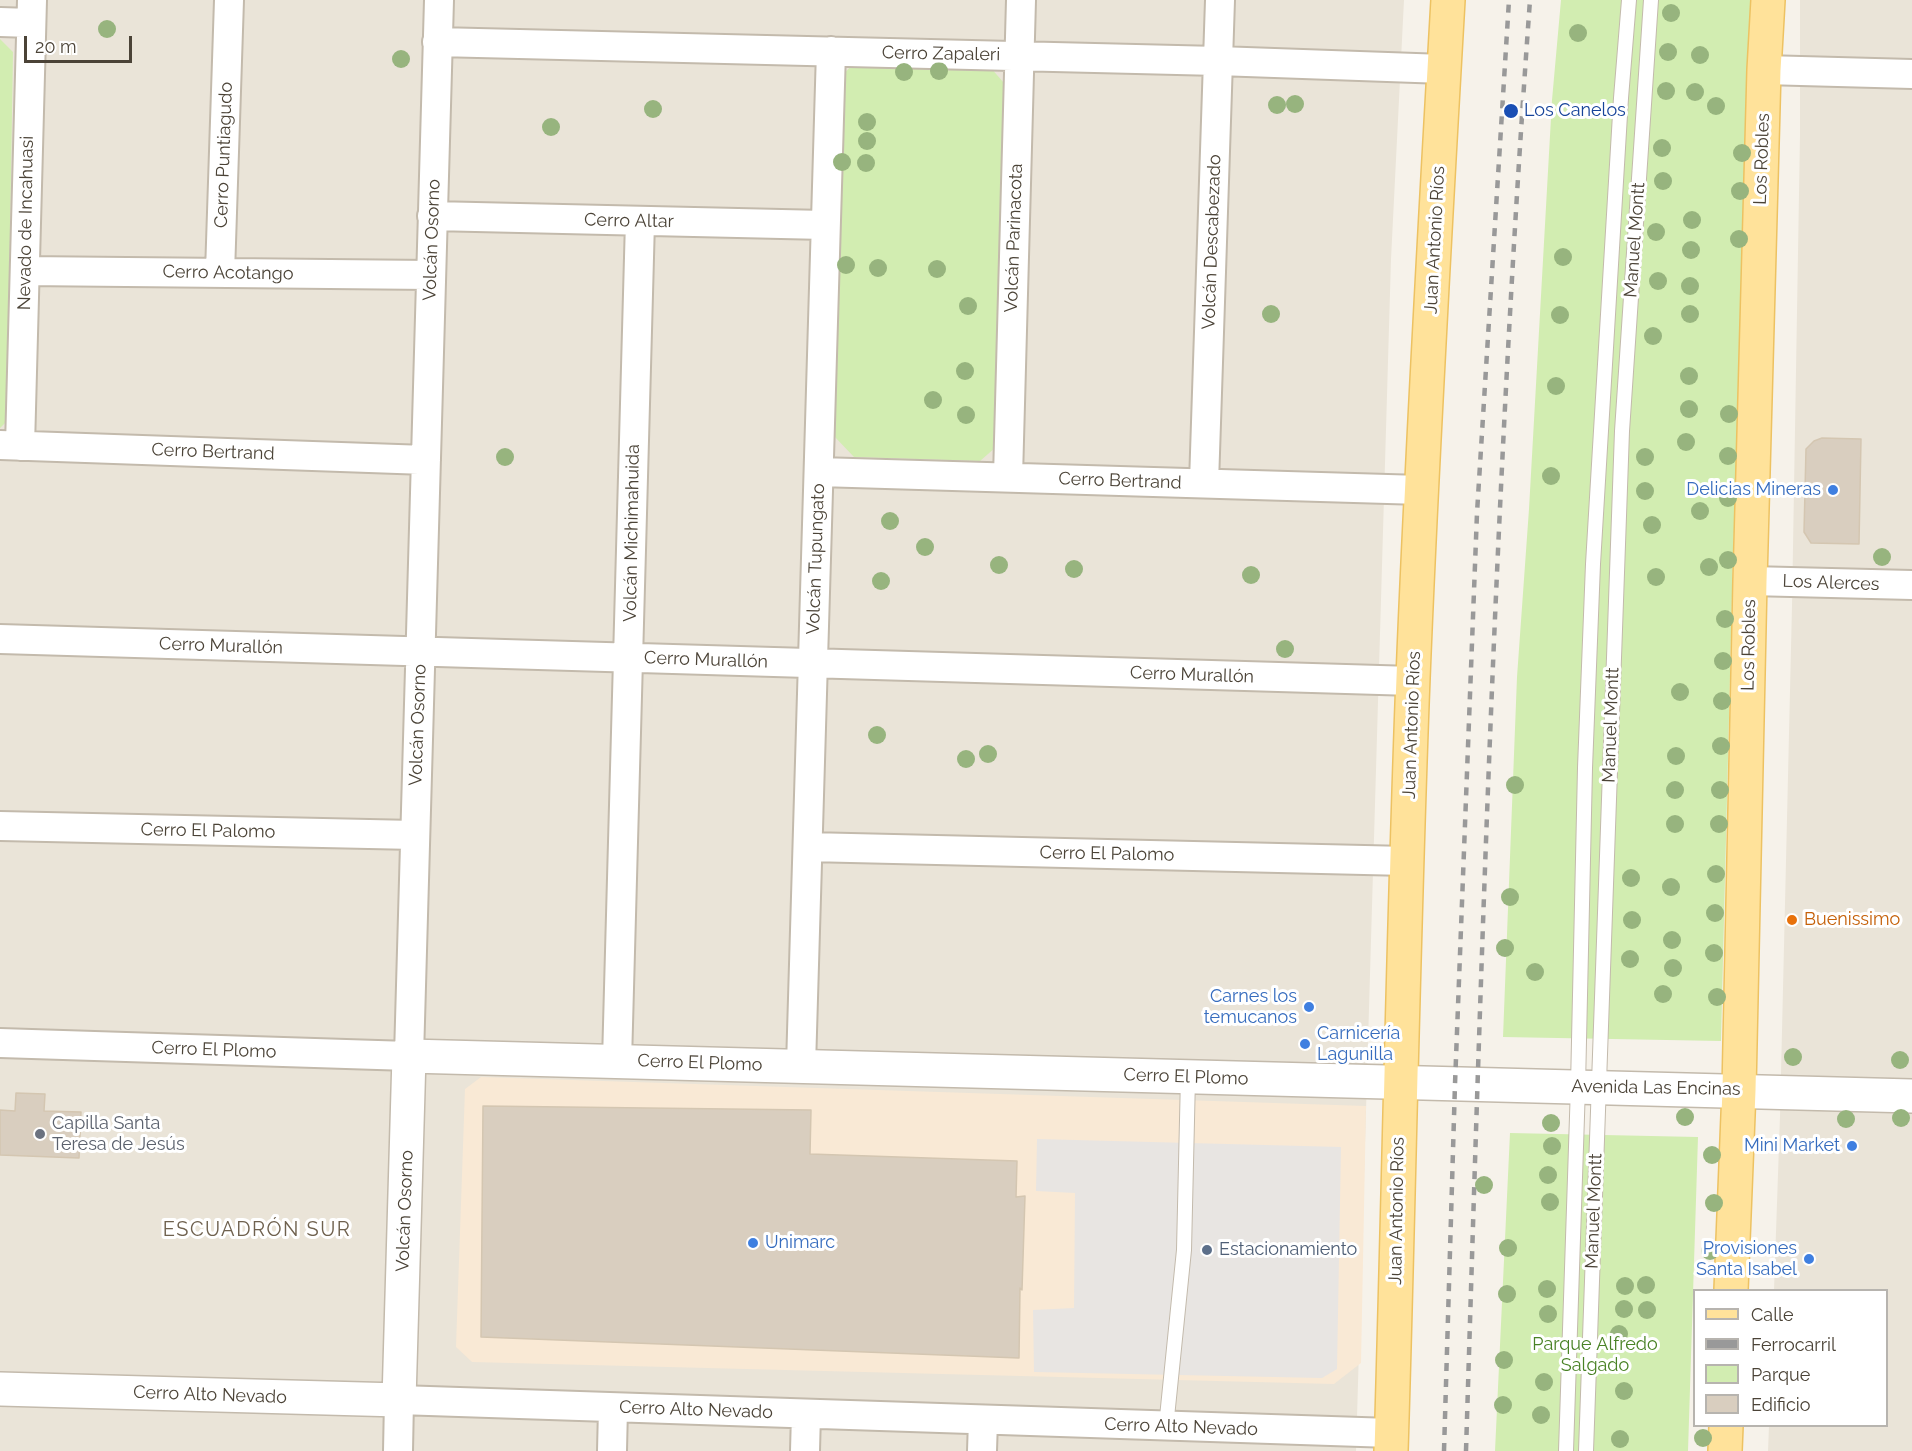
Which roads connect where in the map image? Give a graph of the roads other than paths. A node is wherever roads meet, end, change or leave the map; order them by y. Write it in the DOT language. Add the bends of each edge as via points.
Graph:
graph roads {
  1 [pos="229,0"];
  2 [pos="439,0"];
  3 [pos="1021,0"];
  4 [pos="1220,0"];
  5 [pos="1448,0"];
  6 [pos="1629,0"];
  7 [pos="1652,0"];
  8 [pos="1768,0"];
  9 [pos="31,12"];
  10 [pos="0,22"];
  11 [pos="438,42"];
  12 [pos="831,51"];
  13 [pos="1020,56"];
  14 [pos="1218,61"];
  15 [pos="1444,69"];
  16 [pos="1764,70"];
  17 [pos="1912,74"];
  18 [pos="432,216"];
  19 [pos="640,221"];
  20 [pos="825,225"];
  21 [pos="25,271"];
  22 [pos="220,273"];
  23 [pos="431,275"];
  24 [pos="10,446"];
  25 [pos="426,460"];
  26 [pos="819,472"];
  27 [pos="1008,477"];
  28 [pos="1204,483"];
  29 [pos="1421,490"];
  30 [pos="1750,581"];
  31 [pos="1912,585"];
  32 [pos="0,639"];
  33 [pos="420,652"];
  34 [pos="629,658"];
  35 [pos="813,663"];
  36 [pos="1413,681"];
  37 [pos="0,826"];
  38 [pos="415,835"];
  39 [pos="808,847"];
  40 [pos="1407,861"];
  41 [pos="0,1043"];
  42 [pos="409,1056"];
  43 [pos="617,1060"];
  44 [pos="801,1066"];
  45 [pos="1188,1077"];
  46 [pos="1400,1083"];
  47 [pos="1588,1086"];
  48 [pos="1739,1090"];
  49 [pos="1912,1096"];
  50 [pos="1731,1289"];
  51 [pos="0,1389"];
  52 [pos="399,1400"];
  53 [pos="613,1407"];
  54 [pos="806,1414"];
  55 [pos="983,1420"];
  56 [pos="1166,1427"];
  57 [pos="1726,1427"];
  58 [pos="1391,1442"];
  59 [pos="398,1451"];
  60 [pos="612,1451"];
  61 [pos="805,1451"];
  62 [pos="982,1451"];
  63 [pos="1566,1451"];
  64 [pos="1586,1451"];
  65 [pos="1725,1451"];
  1 -- 22 [label="street, Cerro Puntiagudo"];
  2 -- 11 [label="street, Volcán Osorno"];
  3 -- 13 [label="street, Volcán Parinacota"];
  4 -- 14 [label="street, Volcán Descabezado"];
  5 -- 15 [label="main road, Juan Antonio Ríos"];
  6 -- 47 [label="lane, Manuel Montt" via="1593,564 1584,802"];
  7 -- 47 [label="lane, Manuel Montt" via="1622,431"];
  8 -- 16 [label="main road, Los Robles"];
  9 -- 10 [label="street"];
  9 -- 21 [label="street, Nevado de Incahuasi"];
  11 -- 12 [label="street, Cerro Zapaleri"];
  11 -- 18 [label="street, Volcán Osorno"];
  12 -- 13 [label="street, Cerro Zapaleri"];
  12 -- 20 [label="street, Volcán Tupungato"];
  13 -- 14 [label="street, Cerro Zapaleri"];
  13 -- 27 [label="street, Volcán Parinacota"];
  14 -- 15 [label="street, Cerro Zapaleri"];
  14 -- 28 [label="street, Volcán Descabezado"];
  15 -- 29 [label="main road, Juan Antonio Ríos"];
  16 -- 17 [label="street"];
  16 -- 30 [label="main road, Los Robles"];
  18 -- 19 [label="street, Cerro Altar"];
  18 -- 23 [label="street, Volcán Osorno"];
  19 -- 20 [label="street, Cerro Altar"];
  19 -- 34 [label="street, Volcán Michimahuida"];
  20 -- 26 [label="street, Volcán Tupungato"];
  21 -- 22 [label="street, Cerro Acotango"];
  21 -- 24 [label="street, Nevado de Incahuasi"];
  22 -- 23 [label="street, Cerro Acotango"];
  23 -- 25 [label="street, Volcán Osorno"];
  24 -- 25 [label="street, Cerro Bertrand"];
  25 -- 33 [label="street, Volcán Osorno"];
  26 -- 27 [label="street, Cerro Bertrand"];
  26 -- 35 [label="street, Volcán Tupungato"];
  27 -- 28 [label="street, Cerro Bertrand"];
  28 -- 29 [label="street, Cerro Bertrand"];
  29 -- 36 [label="main road, Juan Antonio Ríos"];
  30 -- 31 [label="street, Los Alerces"];
  30 -- 48 [label="main road, Los Robles"];
  32 -- 33 [label="street, Cerro Murallón"];
  33 -- 34 [label="street, Cerro Murallón"];
  33 -- 38 [label="street, Volcán Osorno"];
  34 -- 35 [label="street, Cerro Murallón"];
  34 -- 43 [label="street, Volcán Michimahuida"];
  35 -- 36 [label="street, Cerro Murallón"];
  35 -- 39 [label="street, Volcán Tupungato"];
  36 -- 40 [label="main road, Juan Antonio Ríos"];
  37 -- 38 [label="street, Cerro El Palomo"];
  38 -- 42 [label="street, Volcán Osorno"];
  39 -- 40 [label="street, Cerro El Palomo"];
  39 -- 44 [label="street, Volcán Tupungato"];
  40 -- 46 [label="main road, Juan Antonio Ríos"];
  41 -- 42 [label="street, Cerro El Plomo"];
  42 -- 43 [label="street, Cerro El Plomo"];
  42 -- 52 [label="street, Volcán Osorno"];
  43 -- 44 [label="street, Cerro El Plomo"];
  44 -- 45 [label="street, Cerro El Plomo"];
  45 -- 46 [label="street, Cerro El Plomo"];
  45 -- 56 [label="lane" via="1184,1250"];
  46 -- 47 [label="street, Avenida Las Encinas"];
  46 -- 58 [label="main road, Juan Antonio Ríos"];
  47 -- 48 [label="street, Avenida Las Encinas"];
  47 -- 63 [label="lane, Manuel Montt"];
  47 -- 64 [label="lane, Manuel Montt"];
  48 -- 49 [label="street, Avenida Las Encinas"];
  48 -- 50 [label="main road, Los Robles"];
  51 -- 52 [label="street, Cerro Alto Nevado"];
  52 -- 53 [label="street, Cerro Alto Nevado"];
  52 -- 59 [label="street, Volcán Osorno"];
  53 -- 54 [label="street, Cerro Alto Nevado"];
  53 -- 60 [label="street"];
  54 -- 55 [label="street, Cerro Alto Nevado"];
  54 -- 61 [label="street"];
  55 -- 56 [label="street, Cerro Alto Nevado"];
  55 -- 62 [label="street"];
  56 -- 58 [label="street, Cerro Alto Nevado"];
  57 -- 65 [label="main road"];
}
